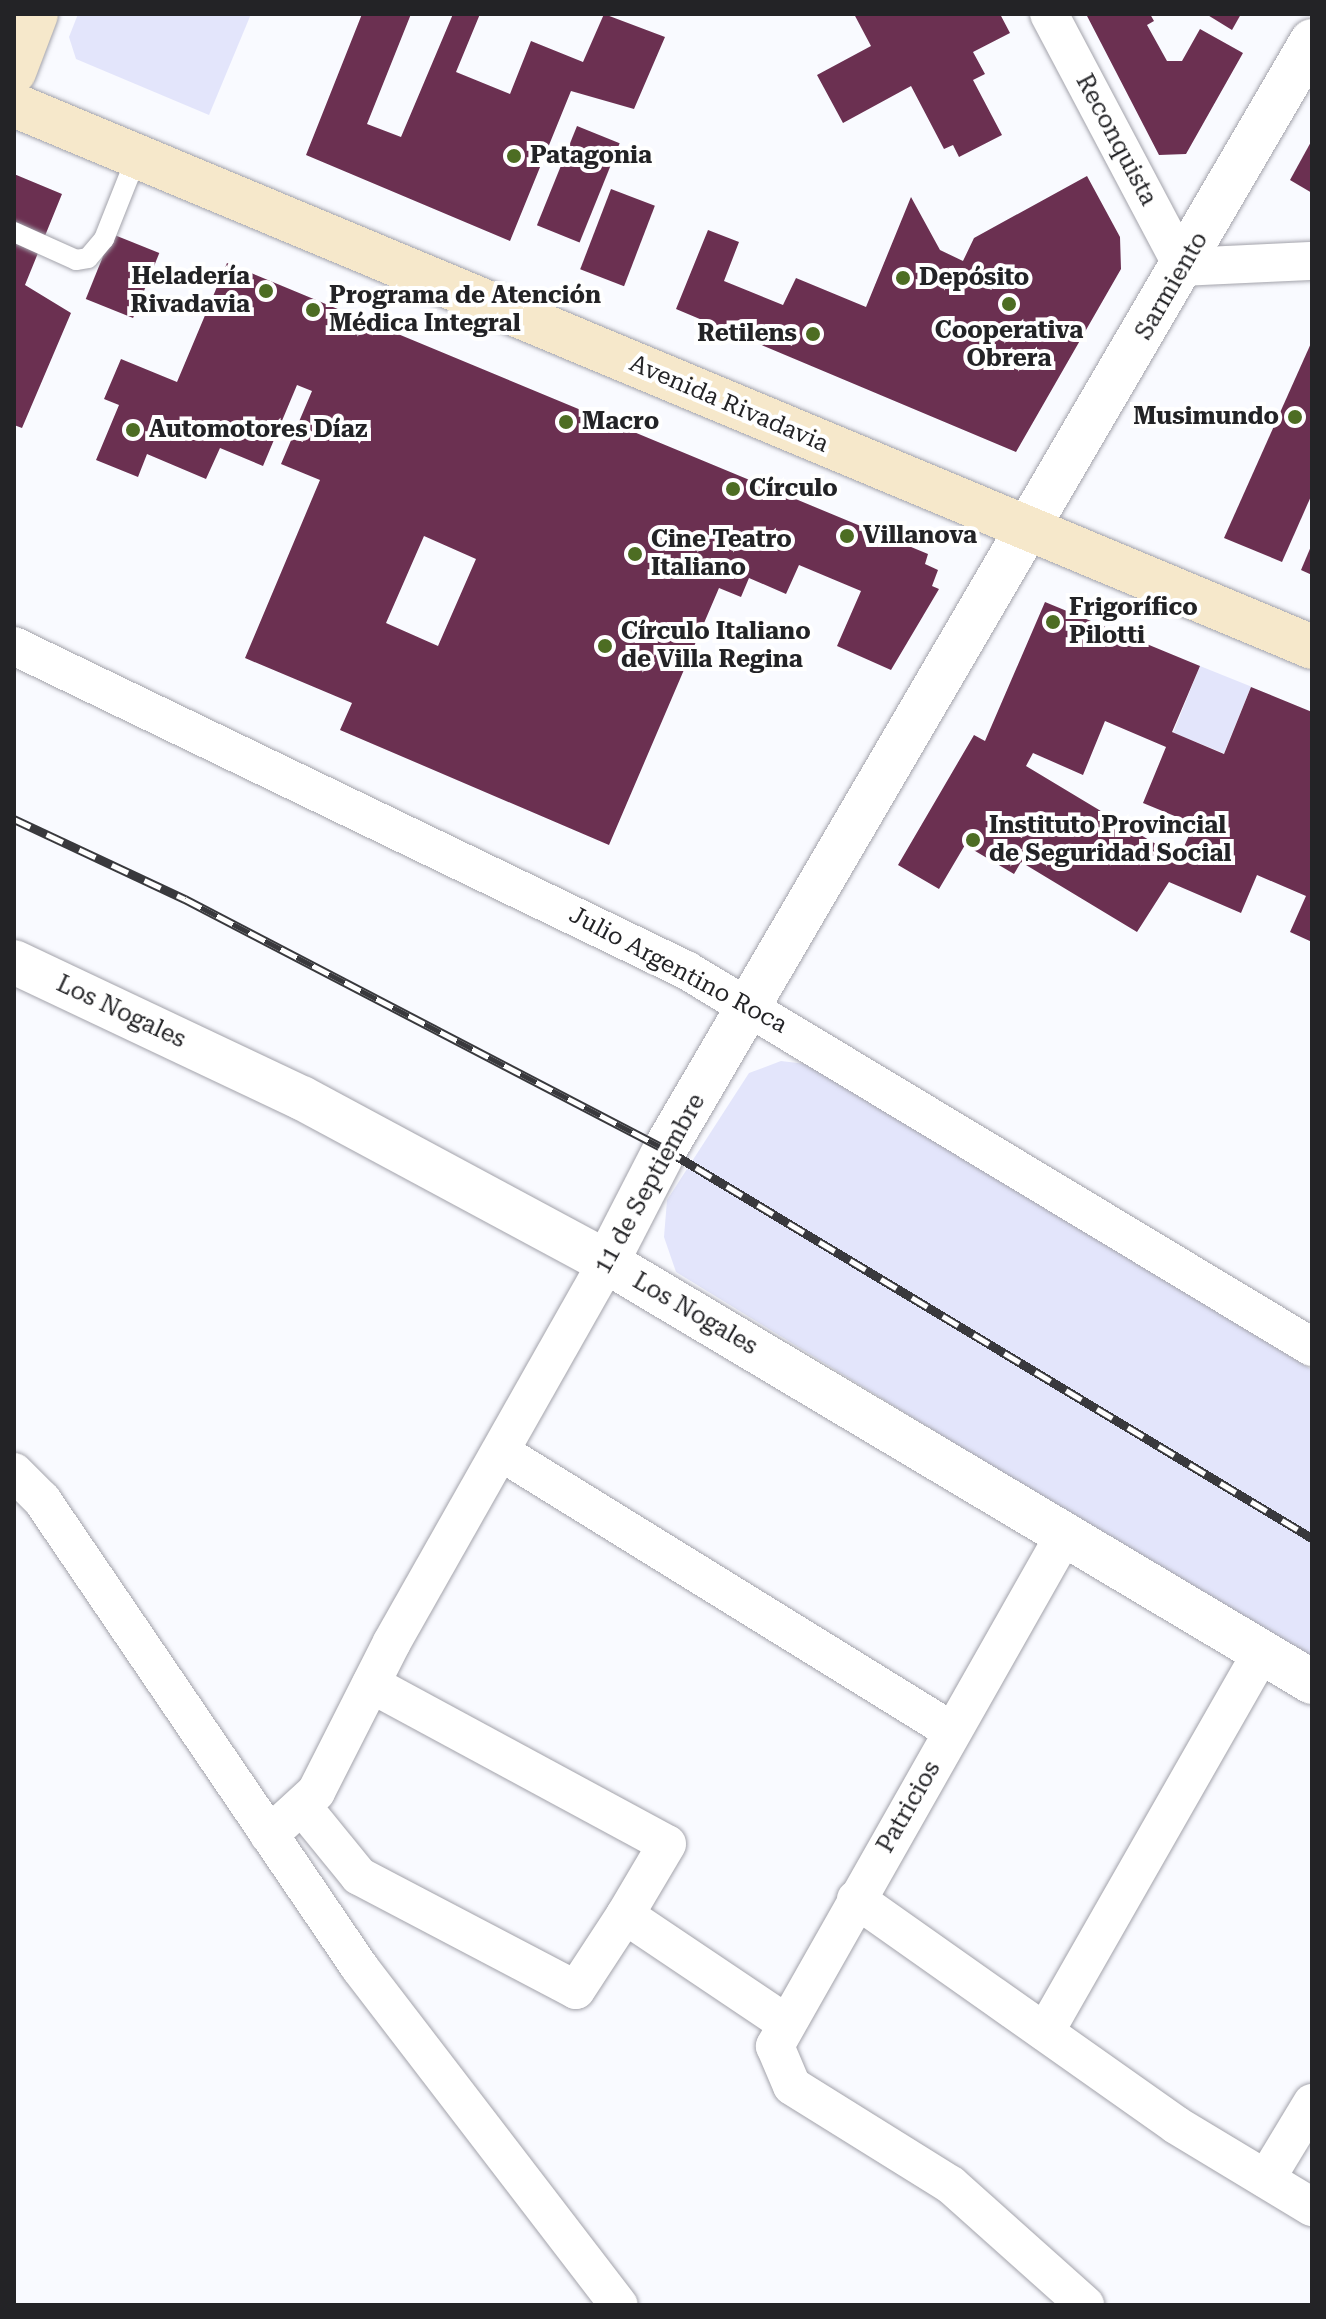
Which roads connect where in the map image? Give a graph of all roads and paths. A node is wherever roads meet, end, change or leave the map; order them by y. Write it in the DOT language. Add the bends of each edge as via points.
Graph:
graph roads {
  1 [pos="36,14"];
  2 [pos="1049,14"];
  3 [pos="1312,41"];
  4 [pos="14,72"];
  5 [pos="14,105"];
  6 [pos="137,156"];
  7 [pos="14,232"];
  8 [pos="1312,261"];
  9 [pos="1183,267"];
  10 [pos="1032,530"];
  11 [pos="14,646"];
  12 [pos="1312,647"];
  13 [pos="14,962"];
  14 [pos="753,1008"];
  15 [pos="607,1262"];
  16 [pos="1312,1347"];
  17 [pos="504,1454"];
  18 [pos="14,1472"];
  19 [pos="1066,1532"];
  20 [pos="1262,1652"];
  21 [pos="1312,1682"];
  22 [pos="371,1684"];
  23 [pos="952,1731"];
  24 [pos="302,1806"];
  25 [pos="269,1835"];
  26 [pos="856,1899"];
  27 [pos="625,1915"];
  28 [pos="787,2024"];
  29 [pos="1045,2032"];
  30 [pos="1312,2103"];
  31 [pos="1266,2179"];
  32 [pos="1312,2207"];
  33 [pos="619,2305"];
  34 [pos="1085,2305"];
  1 -- 4 [label="main road"];
  2 -- 9 [label="street, Reconquista"];
  3 -- 9 [label="street, Sarmiento"];
  5 -- 6 [label="main road, Avenida Rivadavia"];
  6 -- 7 [label="lane" via="104,239 88,258 76,260"];
  6 -- 10 [label="main road, Avenida Rivadavia"];
  8 -- 9 [label="street"];
  9 -- 10 [label="street, Sarmiento"];
  10 -- 12 [label="main road, Avenida Rivadavia"];
  10 -- 14 [label="street, 11 de Septiembre"];
  11 -- 14 [label="street, Julio Argentino Roca" via="564,908"];
  13 -- 15 [label="street, Los Nogales" via="302,1098"];
  14 -- 15 [label="street, 11 de Septiembre" via="665,1149"];
  14 -- 16 [label="street, Julio Argentino Roca"];
  15 -- 17 [label="street, 11 de Septiembre"];
  15 -- 19 [label="street, Los Nogales"];
  17 -- 22 [label="street, 11 de Septiembre"];
  17 -- 23 [label="street"];
  18 -- 25 [label="street" via="42,1500"];
  19 -- 20 [label="street, Los Nogales"];
  19 -- 23 [label="street, Patricios"];
  20 -- 21 [label="street, Los Nogales"];
  20 -- 29 [label="street"];
  22 -- 24 [label="street, 11 de Septiembre" via="316,1792"];
  22 -- 27 [label="street" via="667,1844"];
  23 -- 26 [label="street, Patricios"];
  24 -- 25 [label="street, 11 de Septiembre"];
  24 -- 27 [label="street" via="359,1876 576,1990"];
  25 -- 33 [label="street" via="360,1968"];
  26 -- 28 [label="street, Patricios"];
  26 -- 29 [label="street"];
  27 -- 28 [label="street"];
  28 -- 34 [label="street, Patricios" via="775,2046 792,2086 951,2185"];
  29 -- 31 [label="street"];
  30 -- 31 [label="street"];
  31 -- 32 [label="street"];
}
